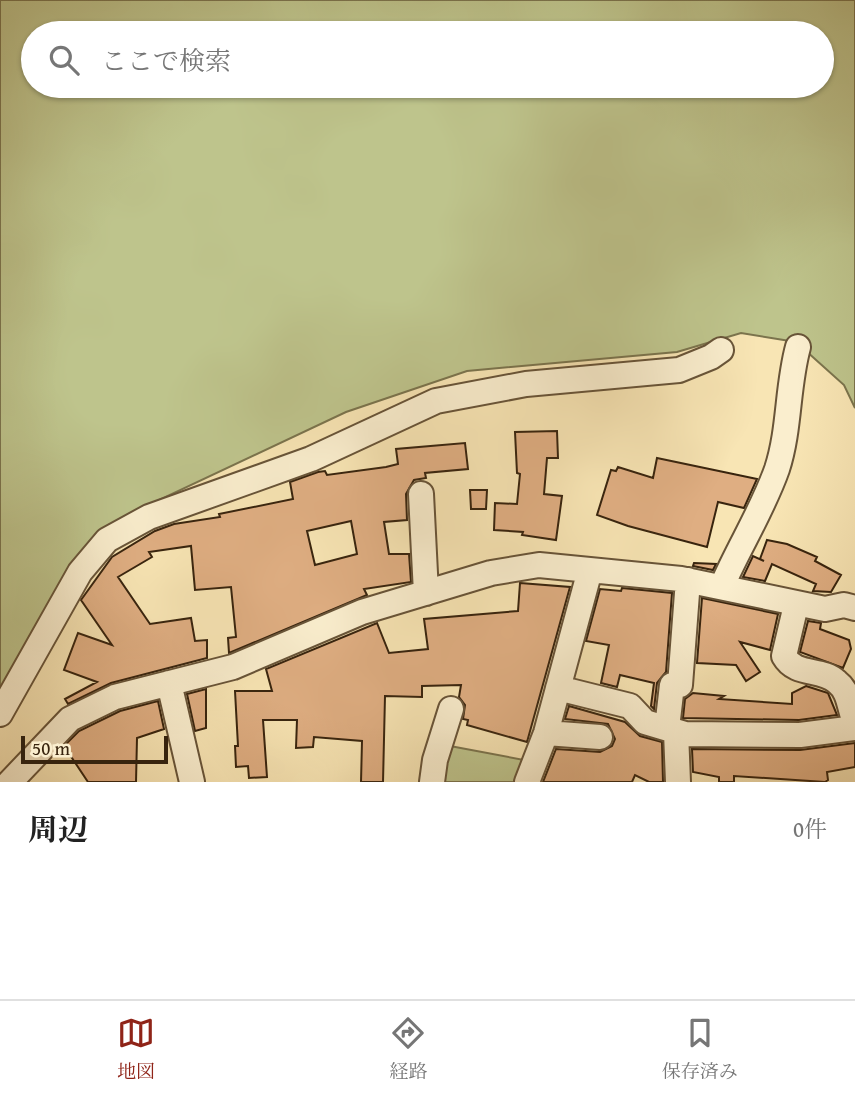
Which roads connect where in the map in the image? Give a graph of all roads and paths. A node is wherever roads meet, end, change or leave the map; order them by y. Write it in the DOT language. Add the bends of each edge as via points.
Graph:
graph roads {
  1 [pos="798,347"];
  2 [pos="721,350"];
  3 [pos="421,494"];
  4 [pos="590,570"];
  5 [pos="688,580"];
  6 [pos="722,586"];
  7 [pos="426,593"];
  8 [pos="796,605"];
  9 [pos="82,606"];
  10 [pos="855,608"];
  11 [pos="37,649"];
  12 [pos="169,683"];
  13 [pos="558,688"];
  14 [pos="451,709"];
  15 [pos="0,714"];
  16 [pos="855,722"];
  17 [pos="855,728"];
  18 [pos="671,730"];
  19 [pos="546,733"];
  20 [pos="600,737"];
  21 [pos="10,782"];
  22 [pos="192,782"];
  23 [pos="432,782"];
  24 [pos="527,782"];
  25 [pos="678,782"];
  1 -- 6 [label="street" via="777,470"];
  2 -- 11 [label="street" via="679,370 526,384 436,401 311,459 149,517 107,540 80,572"];
  3 -- 7 [label="street"];
  4 -- 5 [label="street"];
  4 -- 7 [label="street" via="539,565 491,573"];
  4 -- 13 [label="street"];
  5 -- 6 [label="street"];
  5 -- 18 [label="street" via="680,685 672,685"];
  6 -- 8 [label="street"];
  7 -- 12 [label="street" via="362,612 233,667"];
  8 -- 10 [label="street" via="825,610 844,605"];
  8 -- 16 [label="street" via="784,656 802,671 837,681"];
  9 -- 11 [label="street"];
  11 -- 15 [label="street"];
  12 -- 21 [label="street" via="115,697 69,719"];
  12 -- 22 [label="street"];
  13 -- 18 [label="street" via="630,706 645,722"];
  13 -- 19 [label="street"];
  14 -- 23 [label="street"];
  17 -- 18 [label="street" via="745,737"];
  18 -- 25 [label="street"];
  19 -- 20 [label="street"];
  19 -- 24 [label="street"];
}
